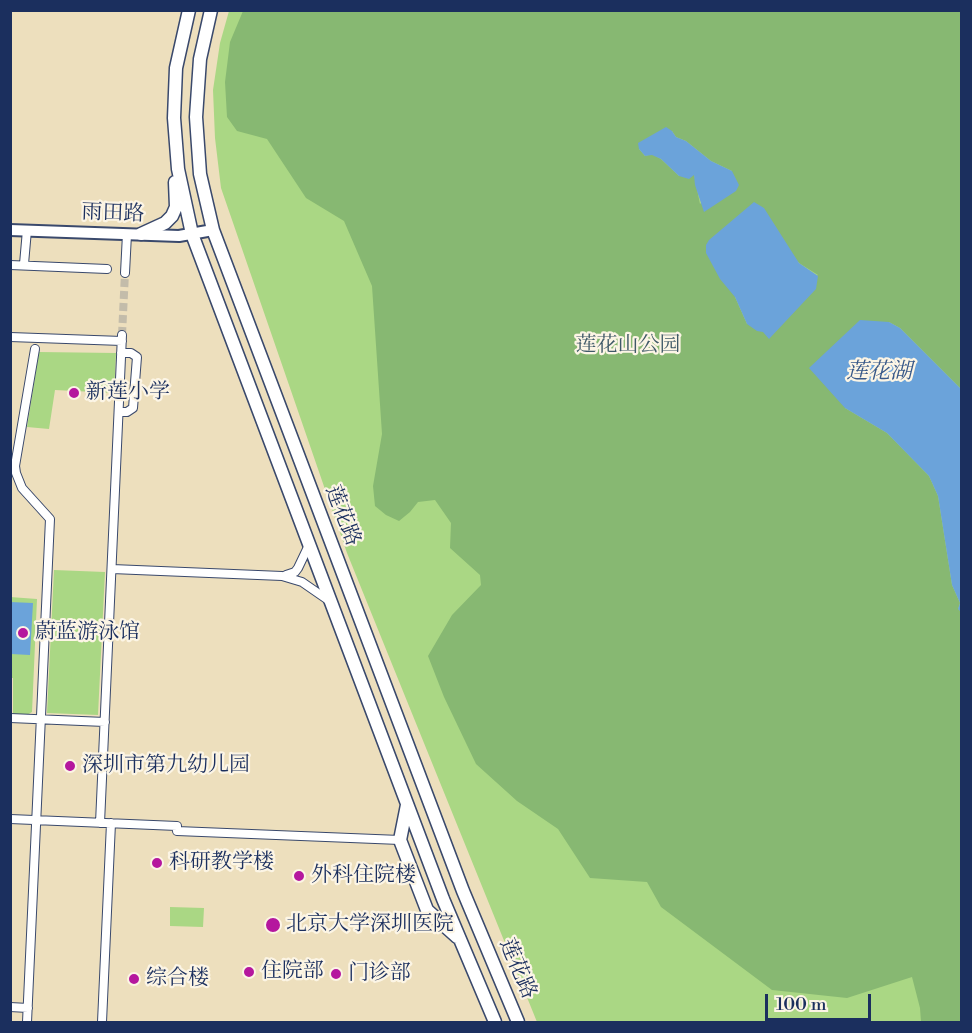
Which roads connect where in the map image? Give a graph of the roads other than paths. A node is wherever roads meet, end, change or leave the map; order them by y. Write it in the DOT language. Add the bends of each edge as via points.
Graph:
graph roads {
  1 [pos="189,10"];
  2 [pos="212,10"];
  3 [pos="178,169"];
  4 [pos="10,230"];
  5 [pos="27,230"];
  6 [pos="213,231"];
  7 [pos="126,234"];
  8 [pos="141,234"];
  9 [pos="192,234"];
  10 [pos="24,264"];
  11 [pos="10,265"];
  12 [pos="106,269"];
  13 [pos="125,273"];
  14 [pos="10,337"];
  15 [pos="35,349"];
  16 [pos="121,353"];
  17 [pos="119,412"];
  18 [pos="309,545"];
  19 [pos="112,569"];
  20 [pos="282,576"];
  21 [pos="330,601"];
  22 [pos="10,718"];
  23 [pos="41,719"];
  24 [pos="105,722"];
  25 [pos="407,804"];
  26 [pos="10,819"];
  27 [pos="36,820"];
  28 [pos="100,823"];
  29 [pos="111,823"];
  30 [pos="400,840"];
  31 [pos="461,941"];
  32 [pos="10,1007"];
  33 [pos="28,1008"];
  34 [pos="493,1020"];
  35 [pos="517,1020"];
  36 [pos="27,1023"];
  37 [pos="102,1023"];
  1 -- 3 [label="main road, 莲花路" via="174,97"];
  2 -- 6 [label="main road, 莲花路" via="200,59 196,117 200,174"];
  3 -- 8 [label="main road" via="172,216"];
  3 -- 9 [label="main road, 莲花路"];
  4 -- 5 [label="street, 雨田路"];
  5 -- 7 [label="street, 雨田路"];
  5 -- 10 [label="street"];
  6 -- 9 [label="street, 雨田路"];
  6 -- 35 [label="main road, 莲花路" via="459,880"];
  7 -- 8 [label="street, 雨田路"];
  7 -- 13 [label="street"];
  8 -- 9 [label="street, 雨田路"];
  9 -- 18 [label="main road, 莲花路"];
  10 -- 11 [label="street"];
  10 -- 12 [label="street"];
  14 -- 16 [label="street" via="122,338"];
  15 -- 23 [label="street" via="15,466 21,488 50,519"];
  16 -- 17 [label="street"];
  16 -- 17 [label="street" via="137,357 133,408"];
  17 -- 19 [label="street"];
  18 -- 20 [label="street" via="297,570"];
  18 -- 21 [label="main road, 莲花路"];
  19 -- 20 [label="street"];
  19 -- 24 [label="street"];
  20 -- 21 [label="street" via="302,582"];
  21 -- 25 [label="main road, 莲花路"];
  22 -- 23 [label="street"];
  23 -- 24 [label="street"];
  23 -- 27 [label="street"];
  24 -- 28 [label="street"];
  25 -- 30 [label="main road"];
  25 -- 31 [label="main road, 莲花路"];
  26 -- 27 [label="street"];
  27 -- 28 [label="street"];
  27 -- 33 [label="street"];
  28 -- 29 [label="street"];
  29 -- 30 [label="street" via="177,826 177,831"];
  29 -- 37 [label="street"];
  30 -- 31 [label="main road" via="428,910"];
  31 -- 34 [label="main road, 莲花路"];
  32 -- 33 [label="street"];
  33 -- 36 [label="street"];
}
